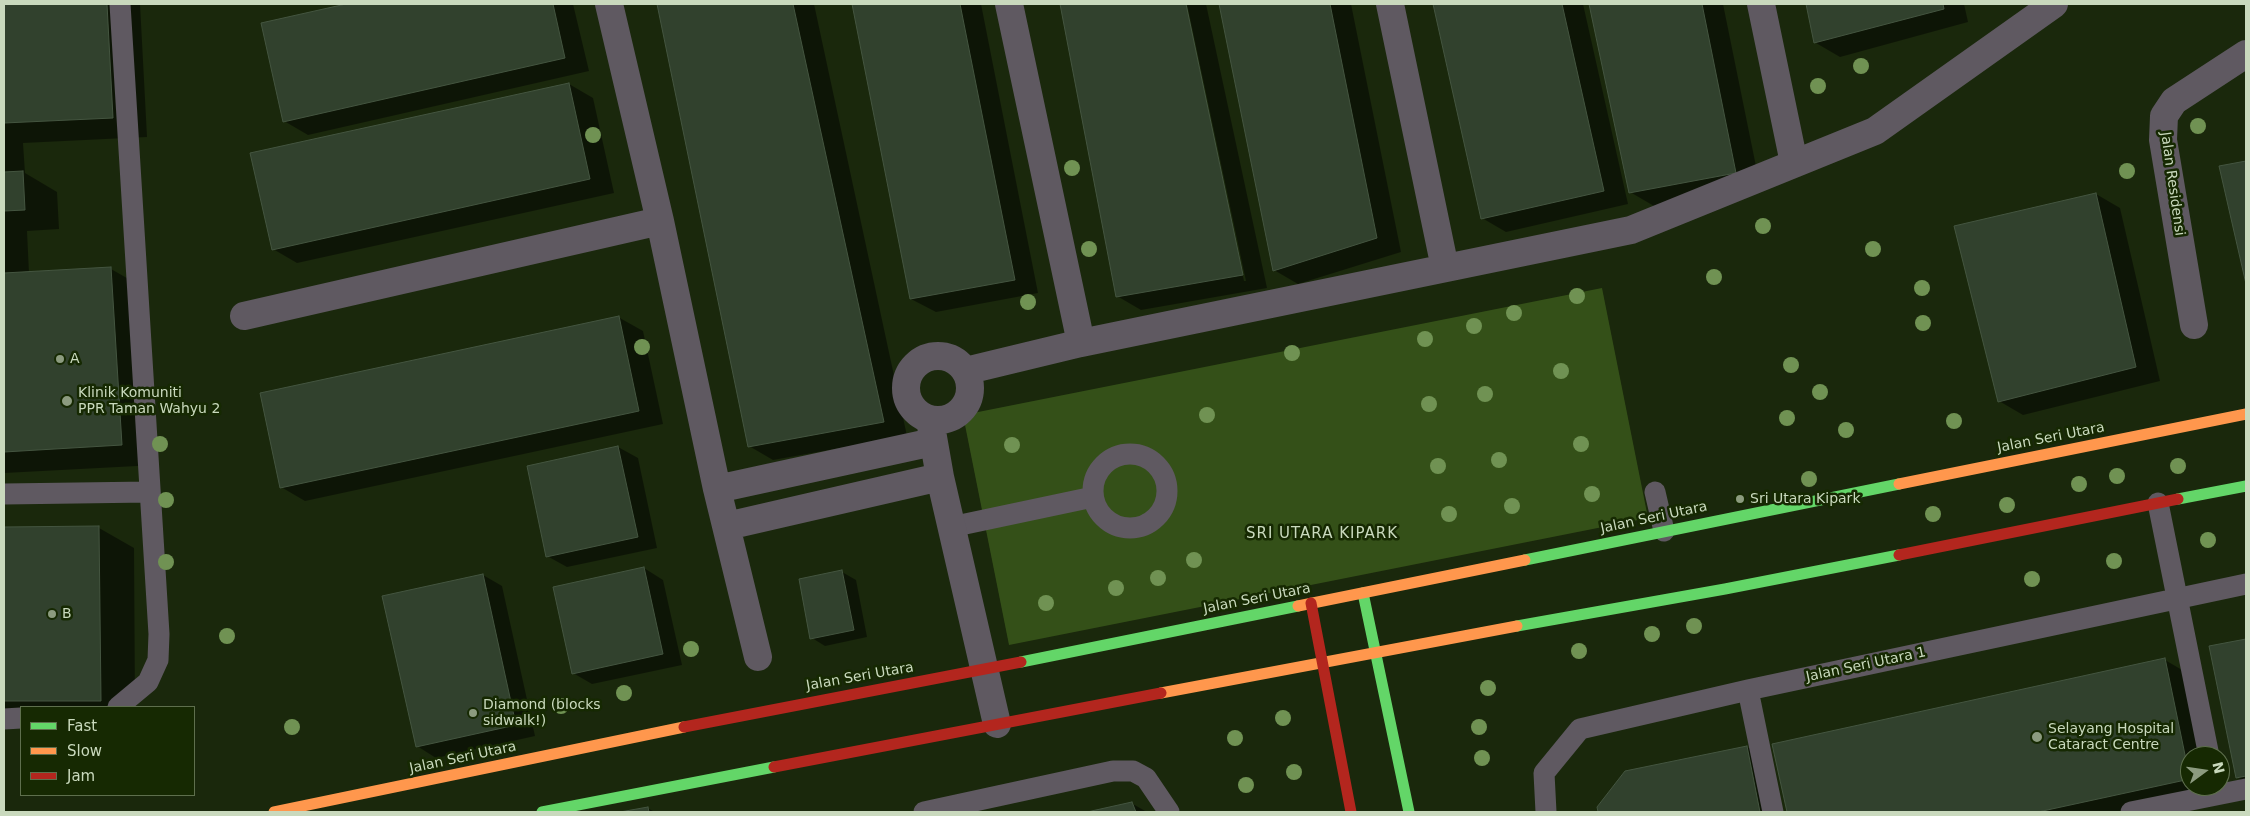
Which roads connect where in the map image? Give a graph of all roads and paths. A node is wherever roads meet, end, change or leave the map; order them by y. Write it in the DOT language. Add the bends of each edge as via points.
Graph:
graph roads {
  1 [pos="120,4"];
  2 [pos="609,4"];
  3 [pos="1009,4"];
  4 [pos="1390,4"];
  5 [pos="1760,4"];
  6 [pos="2054,4"];
  7 [pos="2246,54"];
  8 [pos="1794,163"];
  9 [pos="660,221"];
  10 [pos="1445,268"];
  11 [pos="244,316"];
  12 [pos="2194,325"];
  13 [pos="1080,343"];
  14 [pos="965,371"];
  15 [pos="2246,414"];
  16 [pos="931,431"];
  17 [pos="940,477"];
  18 [pos="2246,486"];
  19 [pos="717,489"];
  20 [pos="149,492"];
  21 [pos="1655,492"];
  22 [pos="4,494"];
  23 [pos="1093,497"];
  24 [pos="2158,503"];
  25 [pos="727,526"];
  26 [pos="951,527"];
  27 [pos="1664,531"];
  28 [pos="2246,584"];
  29 [pos="1363,594"];
  30 [pos="2177,598"];
  31 [pos="1311,603"];
  32 [pos="1374,652"];
  33 [pos="758,657"];
  34 [pos="1321,662"];
  35 [pos="984,670"];
  36 [pos="1748,690"];
  37 [pos="119,706"];
  38 [pos="20,718"];
  39 [pos="4,719"];
  40 [pos="997,724"];
  41 [pos="2207,746"];
  42 [pos="2246,789"];
  43 [pos="2217,798"];
  44 [pos="274,812"];
  45 [pos="542,812"];
  46 [pos="924,812"];
  47 [pos="1169,812"];
  48 [pos="1351,812"];
  49 [pos="1409,812"];
  50 [pos="1546,812"];
  51 [pos="1773,812"];
  52 [pos="2131,812"];
  1 -- 20 [label="lane"];
  2 -- 9 [label="street"];
  3 -- 13 [label="street"];
  4 -- 10 [label="street"];
  5 -- 8 [label="street"];
  6 -- 8 [label="street" via="1875,131"];
  7 -- 12 [label="street, Jalan Residensi" via="2174,101 2164,116 2163,140"];
  8 -- 10 [label="street" via="1631,230"];
  9 -- 11 [label="street"];
  9 -- 19 [label="street"];
  10 -- 13 [label="street"];
  13 -- 14 [label="street"];
  14 -- 16 [label="street" via="970,385 968,401 959,413"];
  14 -- 16 [label="street" via="954,360 939,356 924,359 912,369 906,383 907,399"];
  15 -- 27 [label="main road, Jalan Seri Utara"];
  16 -- 17 [label="street"];
  16 -- 19 [label="street"];
  17 -- 25 [label="street"];
  17 -- 26 [label="street"];
  18 -- 24 [label="main road"];
  19 -- 25 [label="street"];
  20 -- 22 [label="lane"];
  20 -- 37 [label="lane" via="159,610 158,660 148,682"];
  21 -- 27 [label="lane"];
  23 -- 26 [label="lane"];
  24 -- 30 [label="lane"];
  24 -- 32 [label="main road" via="1725,589"];
  25 -- 33 [label="street"];
  26 -- 35 [label="street"];
  27 -- 29 [label="main road, Jalan Seri Utara"];
  28 -- 30 [label="lane, Jalan Seri Utara 1"];
  29 -- 31 [label="main road, Jalan Seri Utara"];
  29 -- 32 [label="main road"];
  30 -- 36 [label="lane, Jalan Seri Utara 1"];
  30 -- 41 [label="lane"];
  31 -- 34 [label="main road"];
  31 -- 35 [label="main road, Jalan Seri Utara"];
  32 -- 34 [label="main road"];
  32 -- 49 [label="main road"];
  34 -- 40 [label="main road"];
  34 -- 48 [label="main road"];
  35 -- 40 [label="street"];
  35 -- 44 [label="main road, Jalan Seri Utara" via="761,711"];
  36 -- 50 [label="lane, Jalan Seri Utara 1" via="1580,729 1544,773"];
  36 -- 51 [label="lane"];
  38 -- 39 [label="lane"];
  40 -- 45 [label="main road"];
  42 -- 43 [label="lane"];
  43 -- 52 [label="lane"];
  46 -- 47 [label="lane" via="1113,771 1133,771 1146,778"];
}
